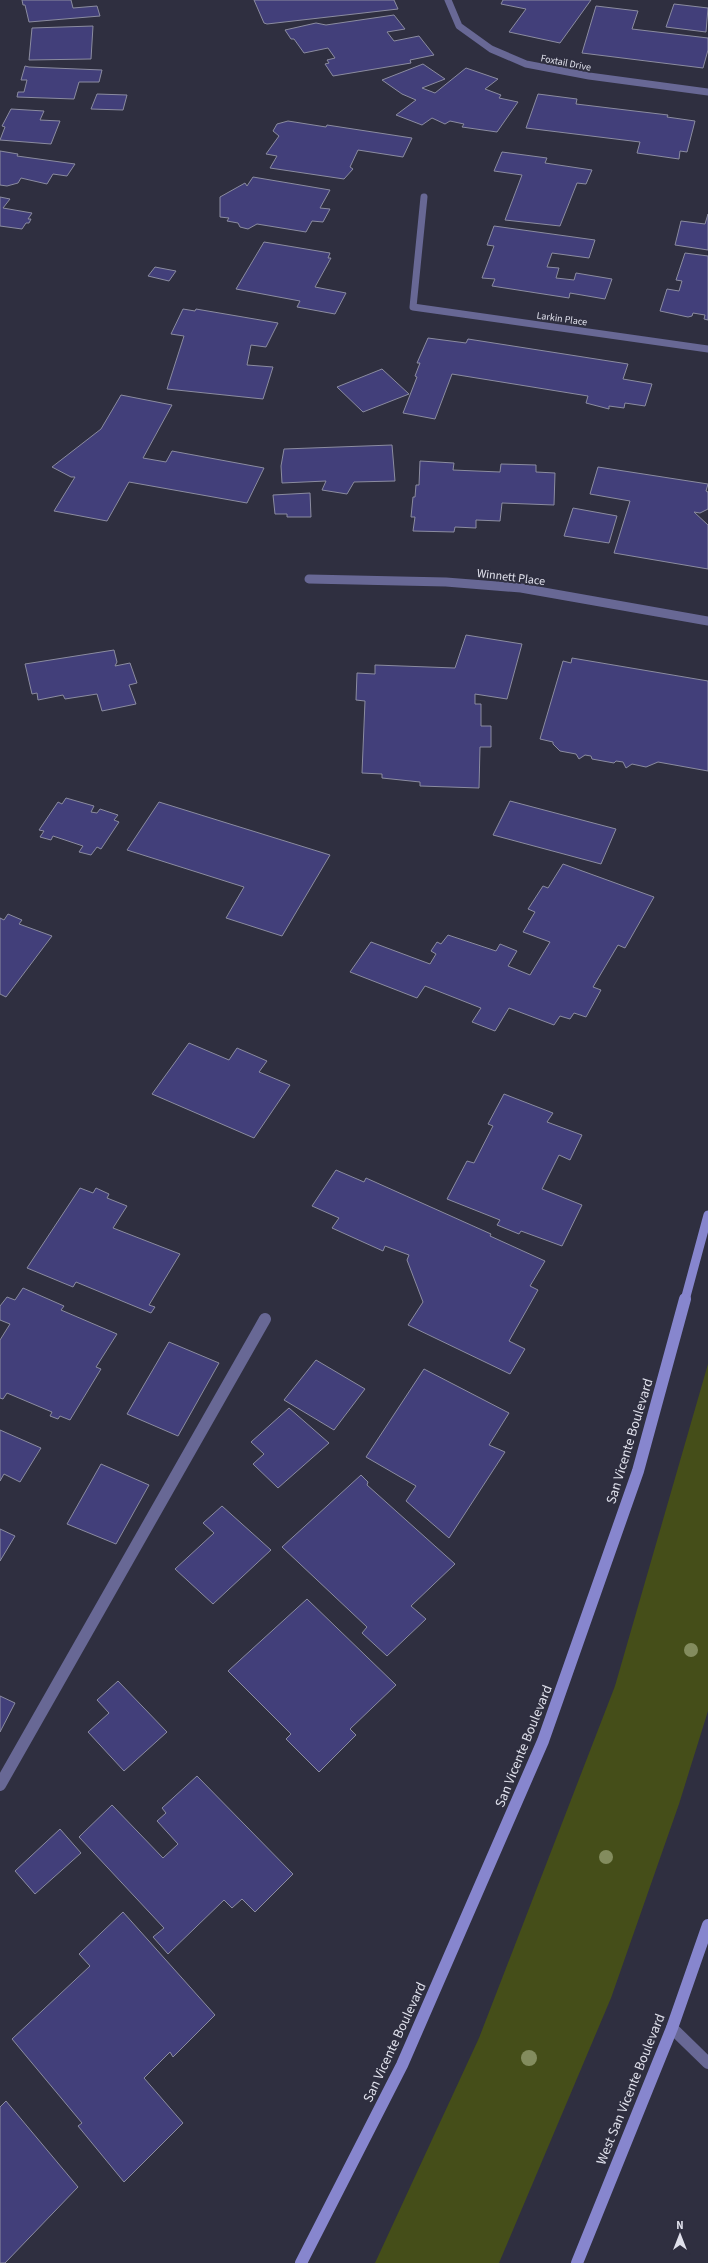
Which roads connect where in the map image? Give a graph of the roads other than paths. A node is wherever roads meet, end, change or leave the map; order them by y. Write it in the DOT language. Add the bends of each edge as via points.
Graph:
graph roads {
  1 [pos="448,0"];
  2 [pos="708,92"];
  3 [pos="424,197"];
  4 [pos="708,349"];
  5 [pos="309,579"];
  6 [pos="708,622"];
  7 [pos="708,1215"];
  8 [pos="265,1319"];
  9 [pos="0,1785"];
  10 [pos="708,1925"];
  11 [pos="672,2028"];
  12 [pos="708,2063"];
  13 [pos="301,2263"];
  14 [pos="577,2263"];
  1 -- 2 [label="street, Foxtail Drive" via="459,26 491,49 526,64 589,76"];
  3 -- 4 [label="street, Larkin Place" via="413,307"];
  5 -- 6 [label="street, Winnett Place" via="446,582 521,588"];
  7 -- 13 [label="main road, San Vicente Boulevard" via="638,1471 543,1741 402,2065"];
  8 -- 9 [label="street"];
  10 -- 11 [label="main road, West San Vicente Boulevard"];
  11 -- 12 [label="street"];
  11 -- 14 [label="main road, West San Vicente Boulevard"];
}
